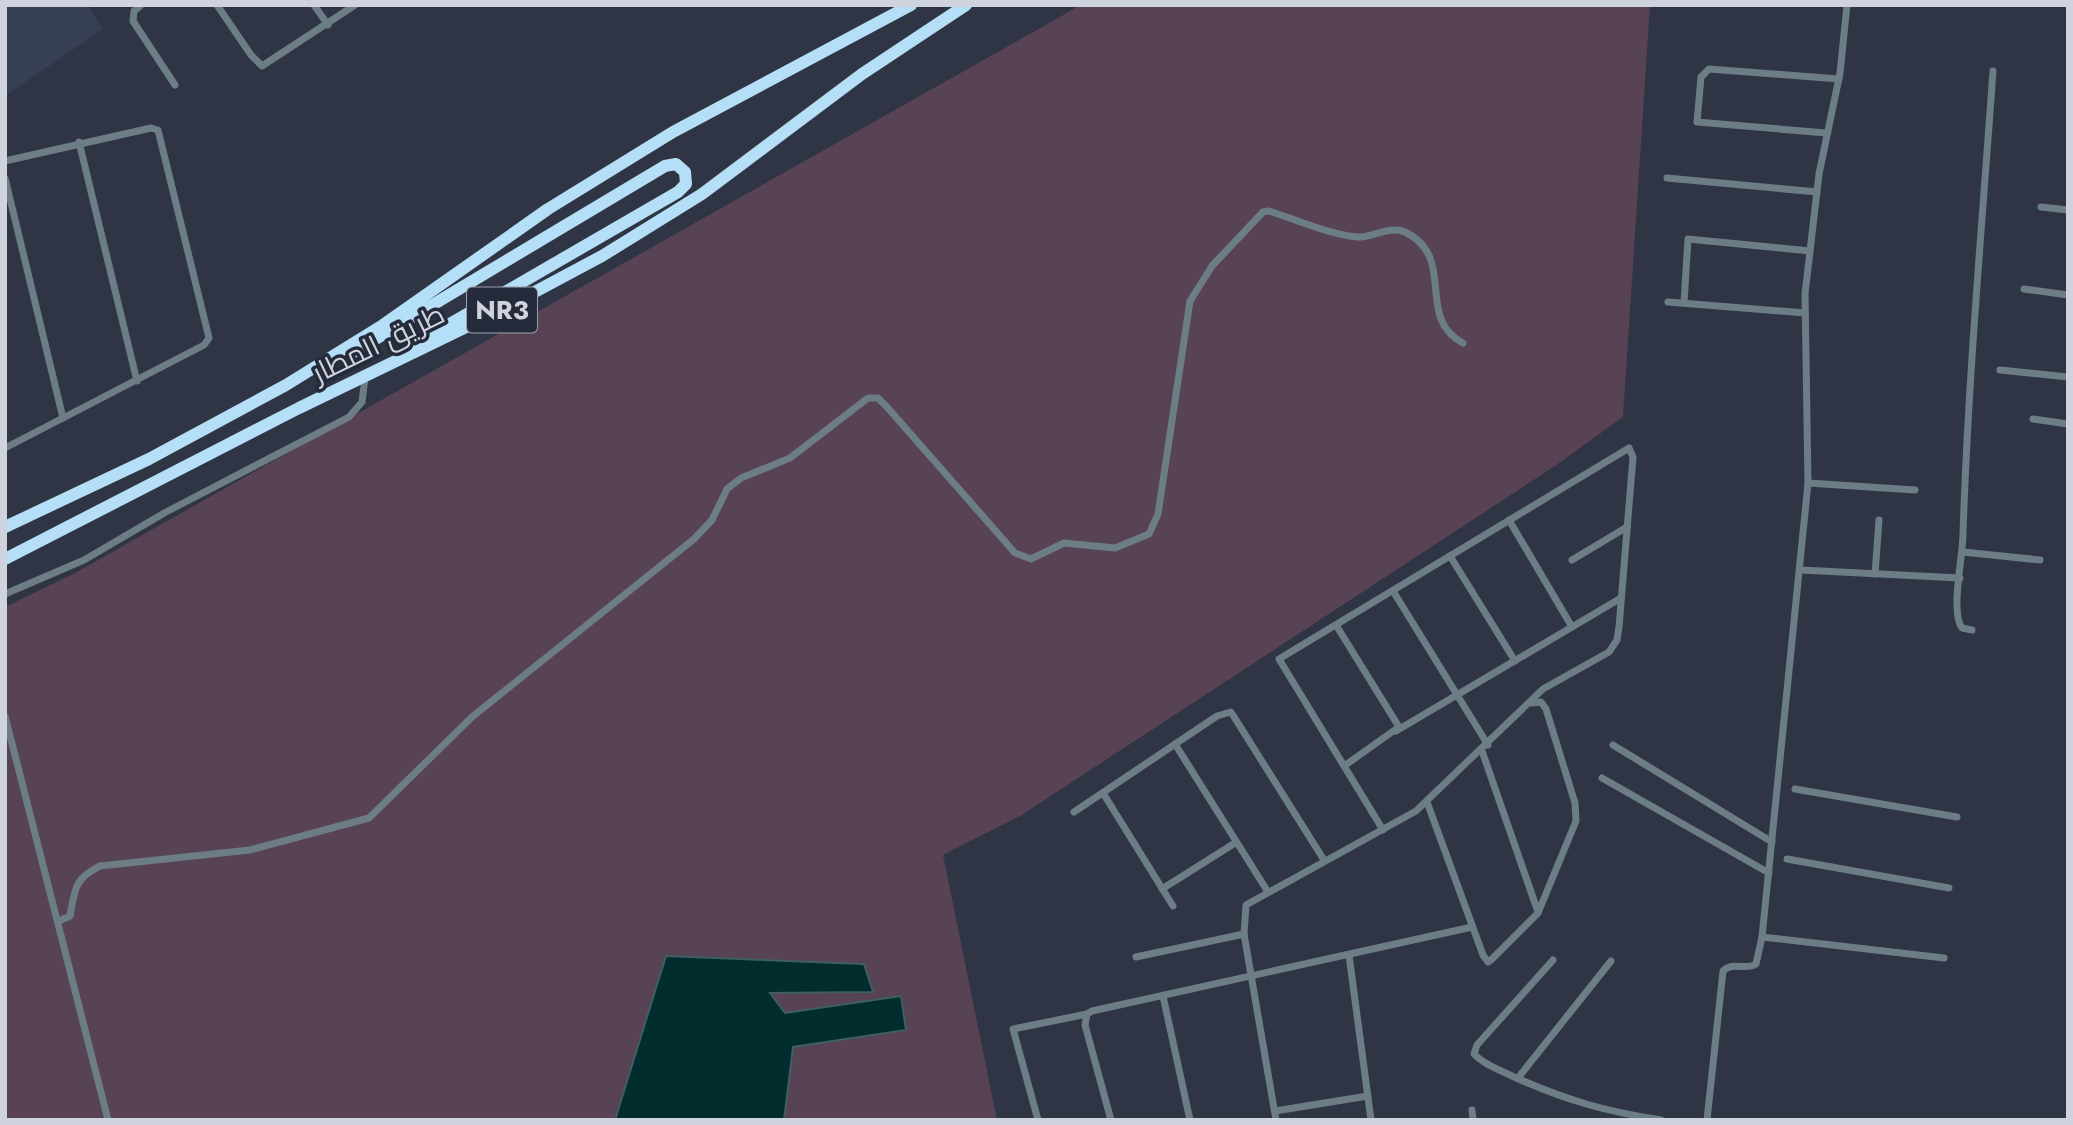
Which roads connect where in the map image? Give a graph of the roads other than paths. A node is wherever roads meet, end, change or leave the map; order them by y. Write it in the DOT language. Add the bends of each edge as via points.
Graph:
graph roads {
  1 [pos="141,5"];
  2 [pos="216,5"];
  3 [pos="314,5"];
  4 [pos="355,5"];
  5 [pos="911,5"];
  6 [pos="966,5"];
  7 [pos="1847,5"];
  8 [pos="328,25"];
  9 [pos="1993,71"];
  10 [pos="1839,79"];
  11 [pos="175,85"];
  12 [pos="1826,133"];
  13 [pos="79,142"];
  14 [pos="5,161"];
  15 [pos="5,178"];
  16 [pos="1667,178"];
  17 [pos="1817,192"];
  18 [pos="2041,207"];
  19 [pos="2068,210"];
  20 [pos="1810,251"];
  21 [pos="2025,289"];
  22 [pos="2068,295"];
  23 [pos="1668,302"];
  24 [pos="1684,303"];
  25 [pos="1805,313"];
  26 [pos="1463,344"];
  27 [pos="2000,370"];
  28 [pos="2068,377"];
  29 [pos="366,378"];
  30 [pos="136,381"];
  31 [pos="248,406"];
  32 [pos="304,406"];
  33 [pos="63,418"];
  34 [pos="2033,419"];
  35 [pos="2068,424"];
  36 [pos="5,448"];
  37 [pos="1808,483"];
  38 [pos="1915,490"];
  39 [pos="1510,520"];
  40 [pos="1879,520"];
  41 [pos="5,527"];
  42 [pos="1627,527"];
  43 [pos="1963,552"];
  44 [pos="1450,556"];
  45 [pos="5,559"];
  46 [pos="1572,560"];
  47 [pos="2040,560"];
  48 [pos="1801,570"];
  49 [pos="1875,574"];
  50 [pos="1960,578"];
  51 [pos="1393,590"];
  52 [pos="5,594"];
  53 [pos="1621,598"];
  54 [pos="1336,625"];
  55 [pos="1572,627"];
  56 [pos="1972,630"];
  57 [pos="1515,661"];
  58 [pos="1457,695"];
  59 [pos="1529,705"];
  60 [pos="5,716"];
  61 [pos="1396,732"];
  62 [pos="1175,744"];
  63 [pos="1613,745"];
  64 [pos="1485,748"];
  65 [pos="1343,766"];
  66 [pos="1602,778"];
  67 [pos="1796,789"];
  68 [pos="1102,793"];
  69 [pos="1427,802"];
  70 [pos="1074,812"];
  71 [pos="1957,817"];
  72 [pos="1383,830"];
  73 [pos="1235,842"];
  74 [pos="1772,842"];
  75 [pos="1787,859"];
  76 [pos="1324,860"];
  77 [pos="1769,873"];
  78 [pos="1949,888"];
  79 [pos="1162,889"];
  80 [pos="1268,892"];
  81 [pos="1172,906"];
  82 [pos="1538,913"];
  83 [pos="59,921"];
  84 [pos="1472,927"];
  85 [pos="1244,934"];
  86 [pos="1762,937"];
  87 [pos="1349,955"];
  88 [pos="1136,957"];
  89 [pos="1944,958"];
  90 [pos="1553,960"];
  91 [pos="1611,961"];
  92 [pos="1251,977"];
  93 [pos="1163,996"];
  94 [pos="1087,1014"];
  95 [pos="1518,1078"];
  96 [pos="1368,1096"];
  97 [pos="1472,1110"];
  98 [pos="1275,1111"];
  99 [pos="108,1120"];
  100 [pos="1038,1120"];
  101 [pos="1111,1120"];
  102 [pos="1190,1120"];
  103 [pos="1276,1120"];
  104 [pos="1371,1120"];
  105 [pos="1473,1120"];
  106 [pos="1661,1120"];
  107 [pos="1707,1120"];
  1 -- 11 [label="street" via="134,11 133,21"];
  2 -- 8 [label="street" via="262,66"];
  3 -- 8 [label="street"];
  4 -- 8 [label="street"];
  5 -- 31 [label="highway, طريق المطار / NR3" via="673,132 548,209 383,325"];
  6 -- 29 [label="highway, طريق المطار / NR3" via="862,74 653,226"];
  7 -- 10 [label="street"];
  9 -- 43 [label="street" via="1965,461"];
  10 -- 12 [label="street"];
  10 -- 12 [label="street" via="1709,69 1701,77 1697,122"];
  12 -- 17 [label="street"];
  13 -- 14 [label="street"];
  13 -- 30 [label="street"];
  13 -- 30 [label="street" via="151,128 160,132 209,335 204,345"];
  15 -- 33 [label="street"];
  16 -- 17 [label="street"];
  17 -- 20 [label="street"];
  18 -- 19 [label="street"];
  20 -- 24 [label="street" via="1688,239"];
  20 -- 25 [label="street"];
  21 -- 22 [label="street"];
  23 -- 24 [label="street"];
  24 -- 25 [label="street"];
  25 -- 37 [label="street"];
  26 -- 83 [label="street" via="1440,322 1429,253 1405,232 1356,237 1263,212 1197,284 1190,301 1158,514 1149,534 1115,548 1064,543 1036,558 1023,557 887,407 878,398 868,398 790,458 741,478 727,489 712,520 694,539 472,717 369,818 250,850 100,866 83,874 75,887 70,916"];
  27 -- 28 [label="street"];
  29 -- 32 [label="highway, طريق المطار / NR3"];
  29 -- 52 [label="street" via="362,402 349,417 84,560"];
  30 -- 33 [label="street"];
  31 -- 32 [label="highway" via="387,335 665,166 676,164 685,172 686,184 678,192"];
  31 -- 41 [label="highway, طريق المطار / NR3"];
  32 -- 45 [label="highway, طريق المطار / NR3"];
  33 -- 36 [label="street"];
  34 -- 35 [label="street"];
  37 -- 38 [label="street"];
  37 -- 48 [label="street"];
  39 -- 42 [label="street" via="1629,448 1633,457"];
  39 -- 44 [label="street"];
  39 -- 55 [label="street"];
  40 -- 49 [label="street"];
  42 -- 46 [label="street"];
  42 -- 53 [label="street"];
  43 -- 47 [label="street"];
  43 -- 50 [label="street"];
  44 -- 51 [label="street"];
  44 -- 57 [label="street"];
  48 -- 49 [label="street"];
  48 -- 74 [label="street"];
  49 -- 50 [label="street"];
  50 -- 56 [label="street" via="1956,617 1962,628"];
  51 -- 54 [label="street"];
  51 -- 58 [label="street"];
  53 -- 55 [label="street"];
  53 -- 59 [label="street" via="1617,640 1609,652 1553,682"];
  54 -- 61 [label="street" via="1398,723"];
  54 -- 65 [label="street" via="1279,659"];
  55 -- 57 [label="street"];
  57 -- 58 [label="street"];
  58 -- 61 [label="street"];
  58 -- 64 [label="street"];
  59 -- 64 [label="street"];
  59 -- 82 [label="street" via="1541,702 1546,709 1576,814"];
  60 -- 83 [label="street"];
  61 -- 65 [label="street"];
  62 -- 68 [label="street"];
  62 -- 73 [label="street"];
  62 -- 76 [label="street" via="1231,712"];
  63 -- 74 [label="street"];
  64 -- 69 [label="street"];
  64 -- 82 [label="street"];
  65 -- 72 [label="street"];
  66 -- 77 [label="street"];
  67 -- 71 [label="street"];
  68 -- 70 [label="street"];
  68 -- 79 [label="street"];
  69 -- 72 [label="street"];
  69 -- 84 [label="street"];
  72 -- 76 [label="street"];
  73 -- 79 [label="street"];
  73 -- 80 [label="street"];
  74 -- 77 [label="street"];
  75 -- 78 [label="street"];
  76 -- 80 [label="street"];
  77 -- 86 [label="street"];
  79 -- 81 [label="street"];
  80 -- 85 [label="street" via="1246,905"];
  82 -- 84 [label="street" via="1488,961"];
  83 -- 99 [label="street"];
  84 -- 87 [label="street"];
  85 -- 88 [label="street"];
  85 -- 92 [label="street"];
  86 -- 89 [label="street"];
  86 -- 107 [label="street" via="1756,964 1723,971"];
  87 -- 92 [label="street"];
  87 -- 96 [label="street"];
  90 -- 95 [label="street" via="1474,1049 1477,1058"];
  91 -- 95 [label="street"];
  92 -- 93 [label="street"];
  92 -- 98 [label="street"];
  93 -- 94 [label="street"];
  93 -- 102 [label="street"];
  94 -- 100 [label="street" via="1013,1029"];
  94 -- 101 [label="street" via="1085,1025"];
  95 -- 106 [label="street" via="1596,1109"];
  96 -- 98 [label="street"];
  96 -- 104 [label="street"];
  97 -- 105 [label="street"];
  98 -- 103 [label="street"];
}
